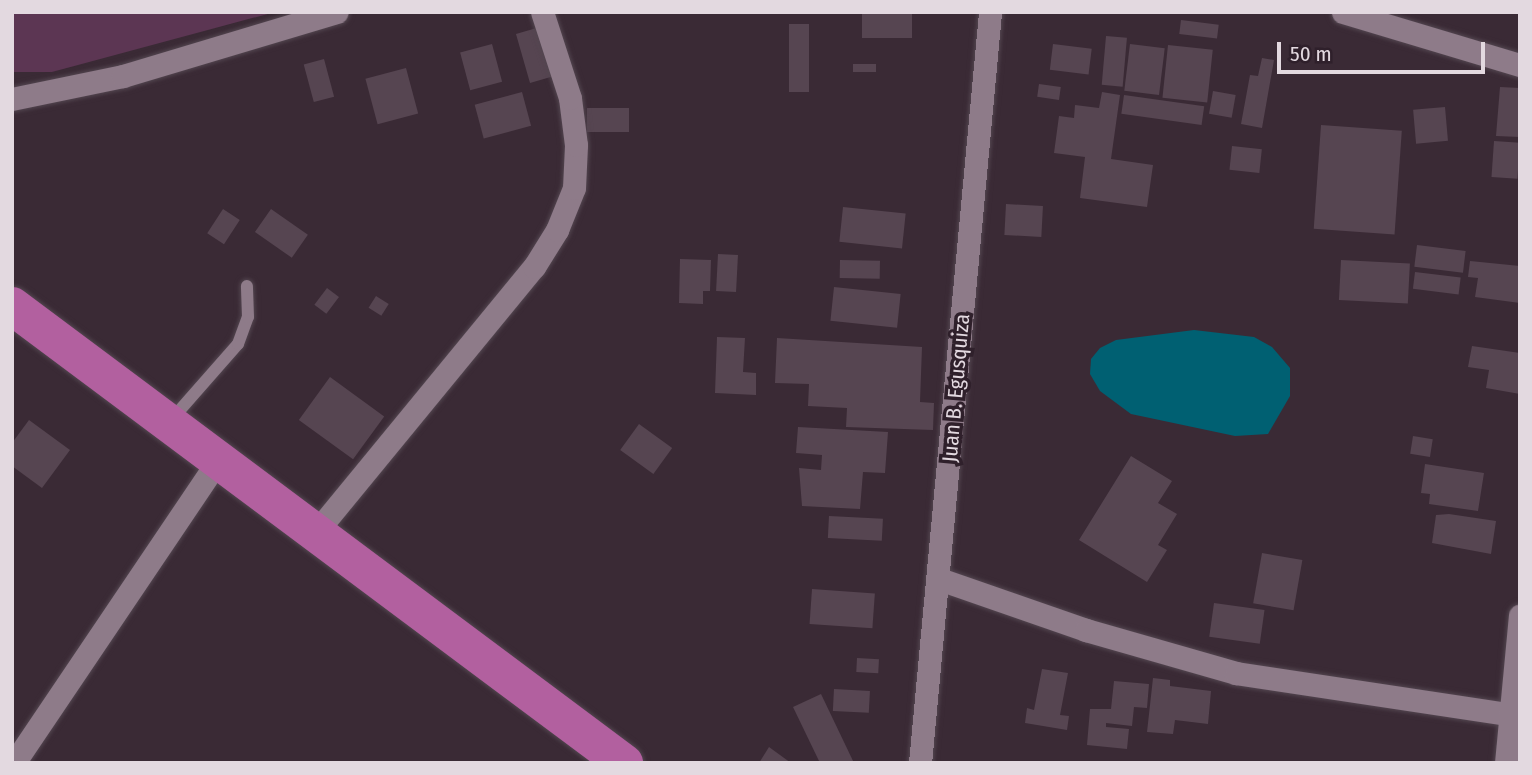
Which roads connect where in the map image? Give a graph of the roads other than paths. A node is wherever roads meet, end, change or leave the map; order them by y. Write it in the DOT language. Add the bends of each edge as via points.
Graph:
graph roads {
  1 [pos="337,12"];
  2 [pos="542,12"];
  3 [pos="990,12"];
  4 [pos="1343,12"];
  5 [pos="1520,65"];
  6 [pos="12,99"];
  7 [pos="247,286"];
  8 [pos="12,306"];
  9 [pos="170,422"];
  10 [pos="218,460"];
  11 [pos="316,532"];
  12 [pos="939,579"];
  13 [pos="1520,616"];
  14 [pos="1514,717"];
  15 [pos="14,763"];
  16 [pos="624,763"];
  17 [pos="920,763"];
  18 [pos="1506,763"];
  1 -- 6 [label="street" via="123,76"];
  2 -- 11 [label="street" via="570,98 576,145 574,188 557,230 534,267"];
  3 -- 12 [label="street, Juan B. Egusquiza"];
  4 -- 5 [label="street"];
  7 -- 9 [label="lane" via="248,317 238,344"];
  8 -- 9 [label="highway"];
  9 -- 10 [label="highway"];
  10 -- 11 [label="highway"];
  10 -- 15 [label="street"];
  11 -- 16 [label="highway"];
  12 -- 14 [label="street" via="1086,630 1236,673"];
  12 -- 17 [label="street, Juan B. Egusquiza"];
  13 -- 14 [label="street"];
  14 -- 18 [label="street"];
}
